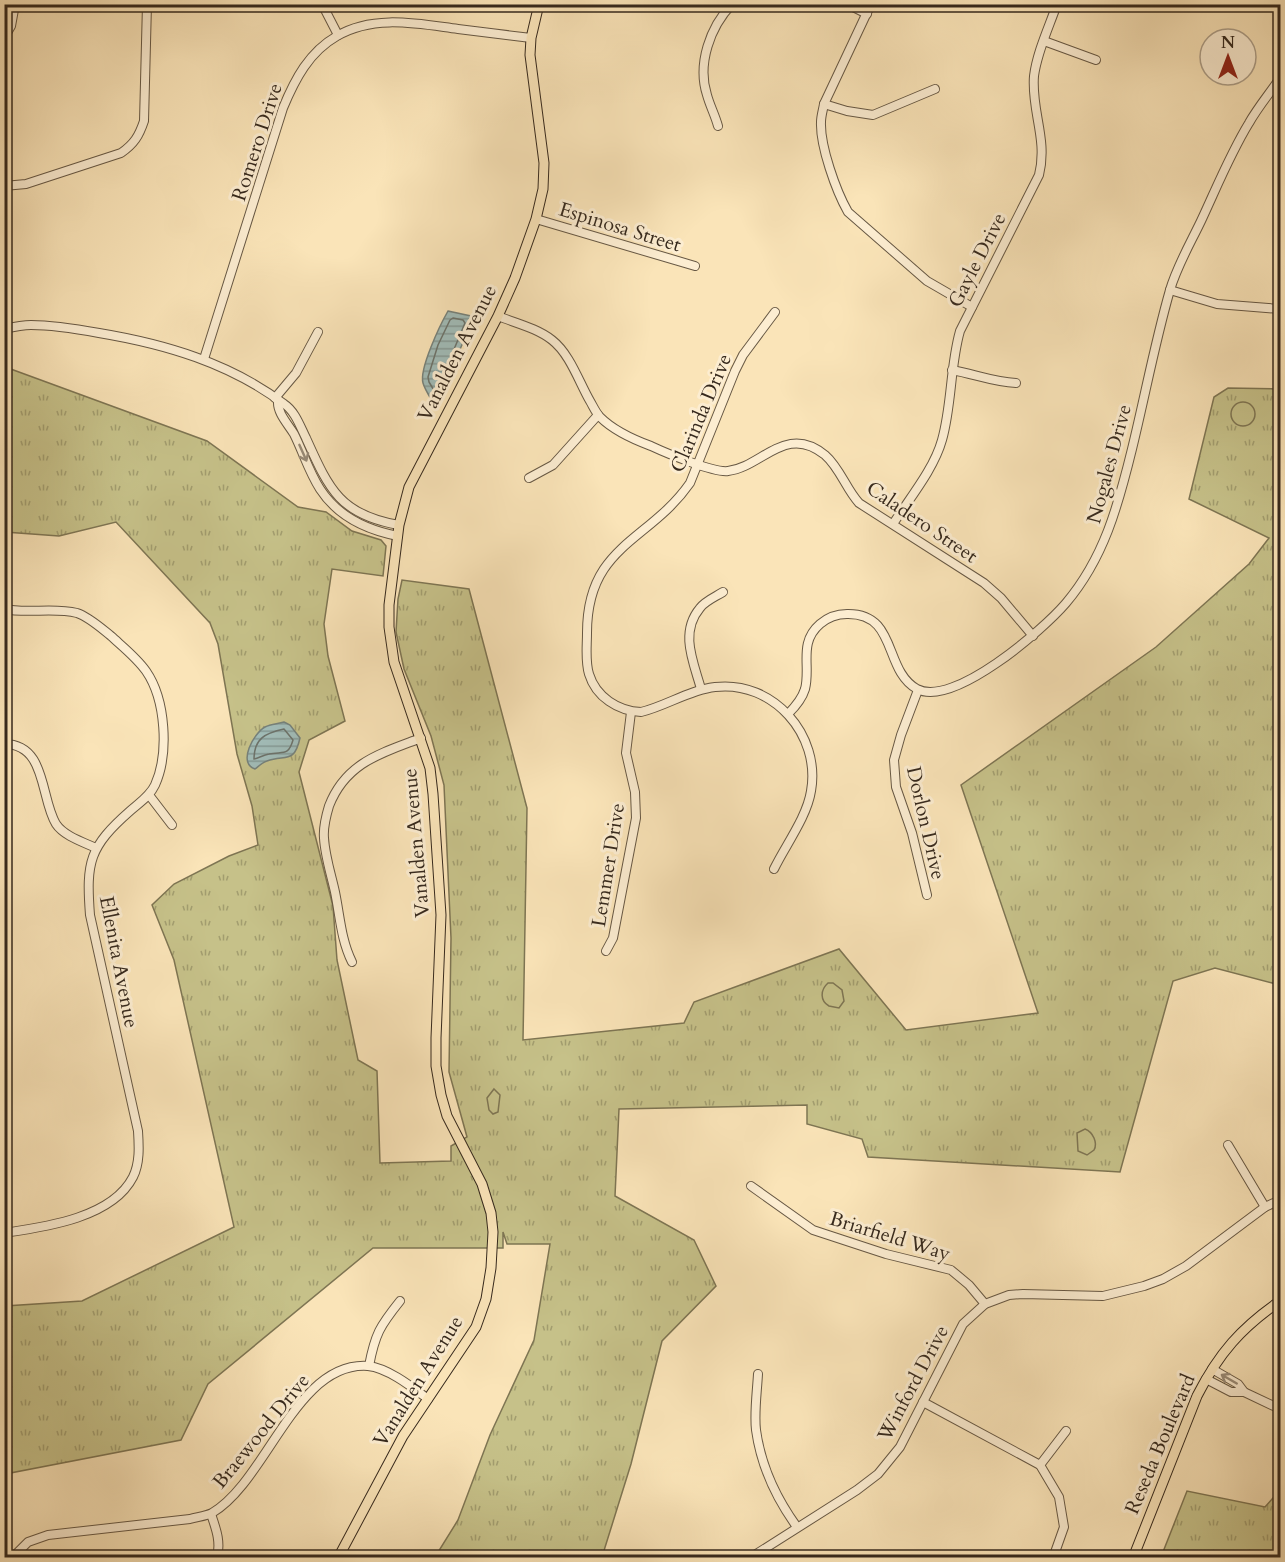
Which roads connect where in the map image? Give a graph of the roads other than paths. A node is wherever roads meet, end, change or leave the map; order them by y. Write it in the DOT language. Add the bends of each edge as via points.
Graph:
graph roads {
  1 [pos="15,4"];
  2 [pos="147,4"];
  3 [pos="322,4"];
  4 [pos="539,4"];
  5 [pos="732,4"];
  6 [pos="847,4"];
  7 [pos="872,4"];
  8 [pos="1057,4"];
  9 [pos="867,14"];
  10 [pos="338,35"];
  11 [pos="4,38"];
  12 [pos="531,38"];
  13 [pos="1044,41"];
  14 [pos="1096,60"];
  15 [pos="1281,78"];
  16 [pos="935,89"];
  17 [pos="824,104"];
  18 [pos="718,126"];
  19 [pos="4,186"];
  20 [pos="536,219"];
  21 [pos="695,266"];
  22 [pos="1170,290"];
  23 [pos="972,307"];
  24 [pos="1281,309"];
  25 [pos="775,312"];
  26 [pos="498,316"];
  27 [pos="4,329"];
  28 [pos="318,332"];
  29 [pos="204,359"];
  30 [pos="952,370"];
  31 [pos="1016,383"];
  32 [pos="276,399"];
  33 [pos="598,415"];
  34 [pos="698,463"];
  35 [pos="529,478"];
  36 [pos="893,524"];
  37 [pos="399,525"];
  38 [pos="398,536"];
  39 [pos="723,592"];
  40 [pos="4,609"];
  41 [pos="1033,636"];
  42 [pos="701,689"];
  43 [pos="918,690"];
  44 [pos="631,712"];
  45 [pos="788,714"];
  46 [pos="421,738"];
  47 [pos="4,744"];
  48 [pos="149,795"];
  49 [pos="172,825"];
  50 [pos="96,848"];
  51 [pos="774,869"];
  52 [pos="927,896"];
  53 [pos="606,951"];
  54 [pos="352,962"];
  55 [pos="1228,1145"];
  56 [pos="751,1186"];
  57 [pos="1281,1200"];
  58 [pos="1265,1207"];
  59 [pos="4,1233"];
  60 [pos="400,1301"];
  61 [pos="1281,1301"];
  62 [pos="985,1304"];
  63 [pos="369,1366"];
  64 [pos="1212,1369"];
  65 [pos="758,1374"];
  66 [pos="1206,1379"];
  67 [pos="1244,1392"];
  68 [pos="428,1399"];
  69 [pos="923,1402"];
  70 [pos="1281,1409"];
  71 [pos="1066,1431"];
  72 [pos="1040,1465"];
  73 [pos="211,1514"];
  74 [pos="797,1527"];
  75 [pos="12,1557"];
  76 [pos="217,1557"];
  77 [pos="338,1557"];
  78 [pos="750,1557"];
  79 [pos="1053,1557"];
  80 [pos="1133,1557"];
  1 -- 11 [label="street"];
  2 -- 19 [label="street" via="144,122 134,144 121,153 26,184"];
  3 -- 10 [label="street"];
  4 -- 12 [label="main road, Vanalden Avenue"];
  5 -- 18 [label="street" via="716,23 705,69 707,96"];
  6 -- 9 [label="street"];
  7 -- 9 [label="street"];
  8 -- 13 [label="street, Gayle Drive"];
  9 -- 17 [label="street"];
  10 -- 12 [label="street, Romero Drive" via="383,22 405,22"];
  10 -- 29 [label="street, Romero Drive" via="297,76 283,108"];
  12 -- 20 [label="main road, Vanalden Avenue" via="531,74 544,176"];
  13 -- 14 [label="street"];
  13 -- 23 [label="street, Gayle Drive" via="1034,77 1043,158 1039,175"];
  15 -- 22 [label="street, Nogales Drive" via="1243,133"];
  16 -- 17 [label="street" via="873,115"];
  17 -- 23 [label="street" via="821,136 848,212 927,281"];
  20 -- 21 [label="street, Espinosa Street"];
  20 -- 26 [label="main road, Vanalden Avenue"];
  22 -- 24 [label="street" via="1216,304"];
  22 -- 41 [label="street, Nogales Drive" via="1110,530 1080,585"];
  23 -- 30 [label="street, Gayle Drive" via="960,331"];
  25 -- 34 [label="street, Clarinda Drive" via="743,355"];
  26 -- 33 [label="street, Caladero Street" via="557,345"];
  26 -- 37 [label="main road, Vanalden Avenue" via="409,487"];
  27 -- 29 [label="street" via="30,325 72,328 139,339"];
  28 -- 32 [label="street" via="296,374"];
  29 -- 32 [label="street" via="243,377"];
  30 -- 31 [label="street"];
  30 -- 36 [label="street, Gayle Drive" via="945,427 937,455"];
  32 -- 37 [label="street" via="299,423 323,475 346,505 367,517"];
  32 -- 38 [label="street, one-way" via="326,496 364,527"];
  33 -- 34 [label="street, Caladero Street" via="618,432"];
  33 -- 35 [label="street" via="552,465"];
  34 -- 36 [label="street, Caladero Street" via="728,471 783,445 812,447 831,462 859,503"];
  34 -- 44 [label="street, Clarinda Drive" via="681,496 603,568 591,598 586,621 586,665 591,681 602,696"];
  36 -- 41 [label="street, Caladero Street" via="984,583"];
  37 -- 38 [label="main road, Vanalden Avenue"];
  38 -- 46 [label="main road, Vanalden Avenue" via="389,627 394,662"];
  39 -- 42 [label="street" via="699,608 688,632"];
  40 -- 48 [label="street, Ellenita Avenue" via="80,614 99,626 147,671 165,740 165,752"];
  41 -- 43 [label="street, Nogales Drive" via="958,687 931,693"];
  42 -- 44 [label="street" via="652,710"];
  42 -- 45 [label="street" via="739,688 764,695"];
  43 -- 45 [label="street" via="903,677 877,624 866,617 842,614 813,631 805,653 805,689"];
  43 -- 52 [label="street, Dorlon Drive" via="894,760 896,787"];
  44 -- 53 [label="street, Lemmer Drive" via="626,753 636,818 613,938"];
  45 -- 51 [label="street" via="809,748 813,776 807,806"];
  46 -- 54 [label="street" via="357,766 334,795 325,819 325,851 343,943"];
  46 -- 68 [label="main road, Vanalden Avenue" via="431,776 441,915 436,1066 447,1116 482,1184 493,1232 486,1299 476,1326"];
  47 -- 50 [label="street" via="30,754 39,768 57,826"];
  48 -- 49 [label="street"];
  48 -- 50 [label="street, Ellenita Avenue"];
  50 -- 59 [label="street, Ellenita Avenue" via="90,865 90,915 138,1131 137,1162 133,1177 104,1205 48,1227"];
  55 -- 58 [label="street"];
  56 -- 62 [label="street, Briarfield Way" via="813,1230 951,1270"];
  57 -- 58 [label="street, Winford Drive"];
  58 -- 62 [label="street, Winford Drive" via="1186,1266 1144,1286 1103,1296 1009,1295"];
  60 -- 63 [label="street" via="377,1333"];
  61 -- 64 [label="main road, Reseda Boulevard" via="1238,1334"];
  62 -- 69 [label="street, Winford Drive" via="963,1324"];
  63 -- 68 [label="street" via="397,1377"];
  63 -- 73 [label="street, Braewood Drive" via="332,1373 313,1387 233,1496"];
  64 -- 66 [label="main road, Reseda Boulevard"];
  67 -- 64 [label="street, one-way"];
  65 -- 74 [label="street" via="756,1429 771,1486"];
  66 -- 67 [label="street" via="1231,1392"];
  66 -- 80 [label="main road, Reseda Boulevard"];
  67 -- 70 [label="street"];
  68 -- 77 [label="main road, Vanalden Avenue" via="403,1436"];
  69 -- 72 [label="street"];
  69 -- 74 [label="street, Winford Drive" via="900,1447 879,1474"];
  71 -- 72 [label="street"];
  72 -- 79 [label="street" via="1059,1497 1064,1527"];
  73 -- 75 [label="street, Braewood Drive" via="48,1535 28,1542"];
  73 -- 76 [label="street" via="218,1536"];
  74 -- 78 [label="street, Winford Drive"];
}
